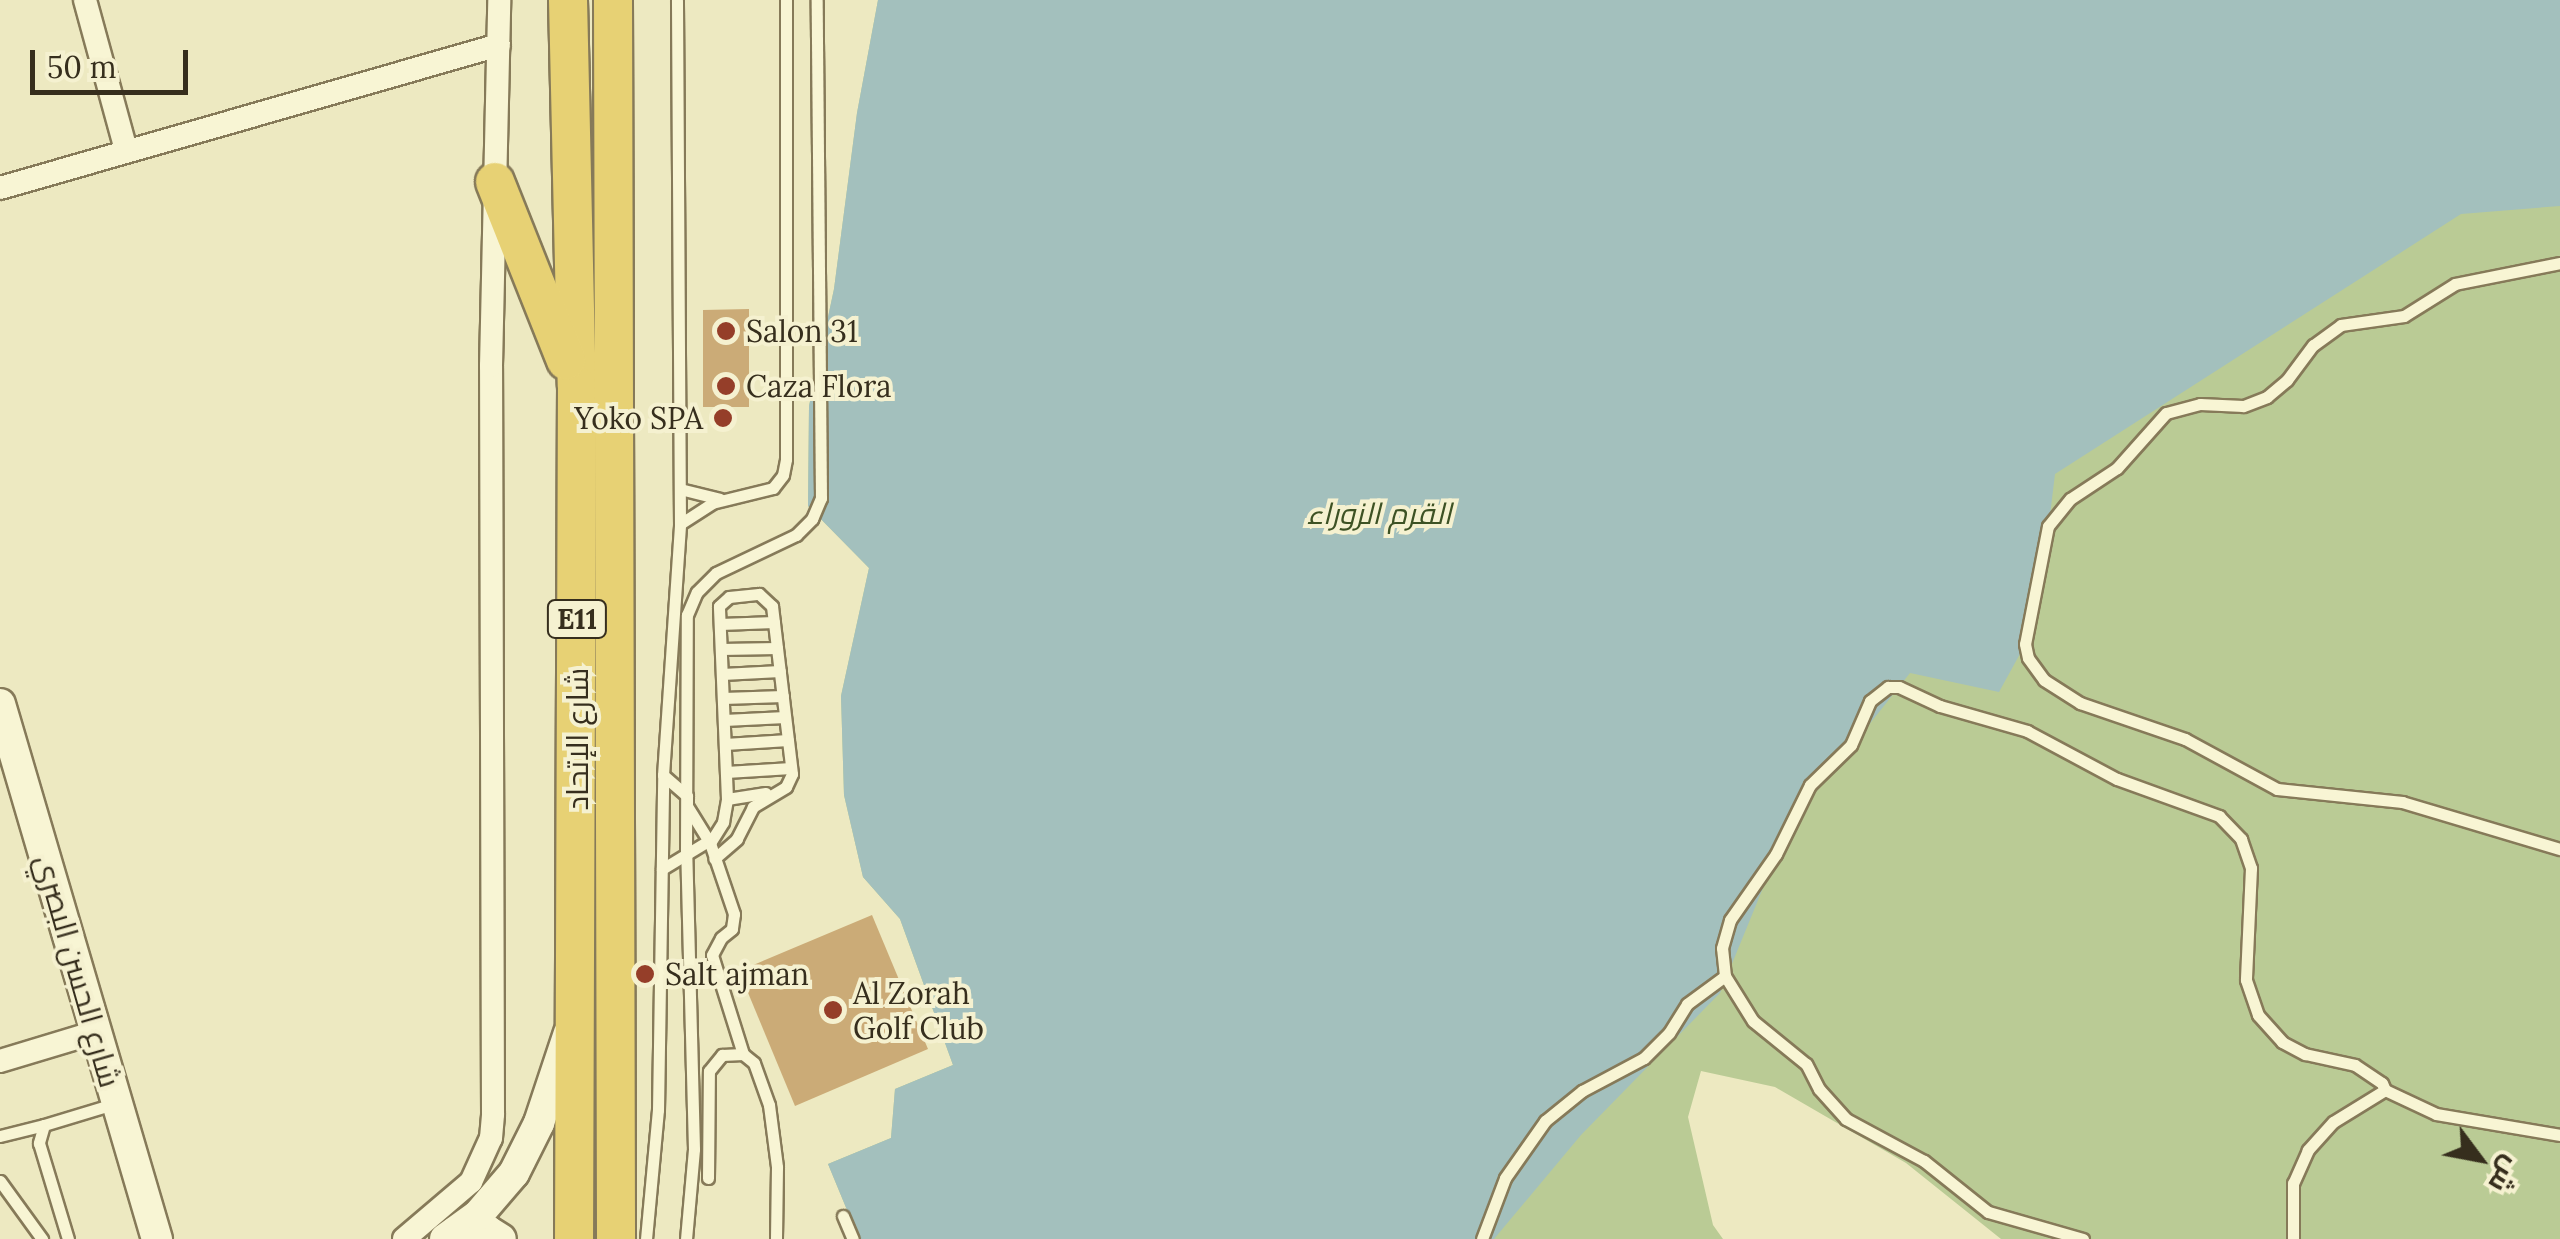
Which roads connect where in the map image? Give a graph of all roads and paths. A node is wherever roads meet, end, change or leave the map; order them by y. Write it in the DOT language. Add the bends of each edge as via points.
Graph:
graph roads {
  1 [pos="85,0"];
  2 [pos="499,0"];
  3 [pos="568,0"];
  4 [pos="613,0"];
  5 [pos="677,0"];
  6 [pos="786,0"];
  7 [pos="817,0"];
  8 [pos="499,45"];
  9 [pos="126,150"];
  10 [pos="495,182"];
  11 [pos="0,188"];
  12 [pos="2560,263"];
  13 [pos="577,386"];
  14 [pos="680,490"];
  15 [pos="734,499"];
  16 [pos="680,524"];
  17 [pos="774,622"];
  18 [pos="720,624"];
  19 [pos="777,648"];
  20 [pos="720,649"];
  21 [pos="780,671"];
  22 [pos="722,674"];
  23 [pos="783,696"];
  24 [pos="723,698"];
  25 [pos="0,704"];
  26 [pos="785,717"];
  27 [pos="724,720"];
  28 [pos="788,740"];
  29 [pos="725,744"];
  30 [pos="791,768"];
  31 [pos="726,772"];
  32 [pos="663,776"];
  33 [pos="780,791"];
  34 [pos="687,796"];
  35 [pos="727,799"];
  36 [pos="709,842"];
  37 [pos="2560,849"];
  38 [pos="686,851"];
  39 [pos="714,860"];
  40 [pos="662,869"];
  41 [pos="1724,976"];
  42 [pos="577,1012"];
  43 [pos="96,1032"];
  44 [pos="743,1054"];
  45 [pos="0,1061"];
  46 [pos="2385,1090"];
  47 [pos="117,1103"];
  48 [pos="44,1125"];
  49 [pos="2560,1135"];
  50 [pos="0,1136"];
  51 [pos="708,1178"];
  52 [pos="0,1181"];
  53 [pos="843,1216"];
  54 [pos="450,1236"];
  55 [pos="42,1239"];
  56 [pos="68,1239"];
  57 [pos="157,1239"];
  58 [pos="404,1239"];
  59 [pos="501,1239"];
  60 [pos="574,1239"];
  61 [pos="616,1239"];
  62 [pos="646,1239"];
  63 [pos="686,1239"];
  64 [pos="776,1239"];
  65 [pos="853,1239"];
  66 [pos="1482,1239"];
  67 [pos="2083,1239"];
  68 [pos="2293,1239"];
  1 -- 9 [label="street"];
  2 -- 8 [label="street"];
  3 -- 13 [label="highway, شارع الإتحاد / E11"];
  4 -- 61 [label="highway, شارع الإتحاد / E11"];
  5 -- 14 [label="lane"];
  6 -- 15 [label="lane" via="786,459 773,488"];
  7 -- 34 [label="lane" via="821,498 796,535 716,573 691,602"];
  8 -- 9 [label="street"];
  8 -- 10 [label="street"];
  9 -- 11 [label="street"];
  10 -- 13 [label="highway"];
  10 -- 58 [label="street" via="493,1114 487,1150 470,1182"];
  12 -- 37 [label="lane" via="2455,284 2404,316 2340,325 2267,397 2243,406 2200,404 2166,413 2117,468 2070,499 2048,526 2025,644 2044,680 2080,703 2185,738 2277,789 2402,802"];
  13 -- 42 [label="highway, شارع الإتحاد / E11"];
  14 -- 15 [label="lane"];
  14 -- 16 [label="lane"];
  15 -- 16 [label="lane"];
  16 -- 32 [label="lane"];
  17 -- 18 [label="lane"];
  17 -- 18 [label="lane" via="771,601 759,594 724,599"];
  17 -- 19 [label="lane"];
  18 -- 20 [label="lane"];
  19 -- 20 [label="lane"];
  19 -- 21 [label="lane"];
  20 -- 22 [label="lane"];
  21 -- 22 [label="lane"];
  21 -- 23 [label="lane"];
  22 -- 24 [label="lane"];
  23 -- 24 [label="lane"];
  23 -- 26 [label="lane"];
  24 -- 27 [label="lane"];
  25 -- 43 [label="street, شارع الحسن البصري"];
  26 -- 27 [label="lane"];
  26 -- 28 [label="lane"];
  27 -- 29 [label="lane"];
  28 -- 29 [label="lane"];
  28 -- 30 [label="lane"];
  29 -- 31 [label="lane"];
  30 -- 31 [label="lane"];
  30 -- 33 [label="lane"];
  31 -- 35 [label="lane"];
  32 -- 34 [label="lane"];
  32 -- 40 [label="lane"];
  33 -- 35 [label="lane"];
  33 -- 39 [label="lane" via="753,806 737,839"];
  34 -- 36 [label="lane"];
  34 -- 38 [label="lane"];
  35 -- 36 [label="lane" via="723,822"];
  36 -- 38 [label="lane"];
  36 -- 39 [label="lane"];
  38 -- 40 [label="lane"];
  38 -- 63 [label="lane" via="694,1149"];
  39 -- 44 [label="lane" via="735,922 715,946 714,965"];
  40 -- 62 [label="lane" via="660,1076"];
  41 -- 46 [label="lane" via="1730,920 1776,854 1810,785 1851,745 1878,692 1899,687 2027,731 2116,779 2219,816 2248,853 2246,980 2258,1015 2293,1049 2355,1064"];
  41 -- 66 [label="lane" via="1687,1004 1644,1058 1582,1091 1545,1121 1505,1178"];
  41 -- 67 [label="lane" via="1752,1021 1806,1064 1846,1119 1924,1161 1988,1212"];
  42 -- 54 [label="street" via="514,1173 478,1216"];
  42 -- 60 [label="highway, شارع الإتحاد / E11"];
  43 -- 45 [label="street"];
  43 -- 47 [label="street, شارع الحسن البصري"];
  44 -- 51 [label="lane" via="722,1055 709,1070"];
  44 -- 64 [label="lane" via="754,1062 769,1105"];
  46 -- 49 [label="lane" via="2453,1118"];
  46 -- 68 [label="lane" via="2333,1122 2308,1150 2293,1184"];
  47 -- 48 [label="lane"];
  47 -- 57 [label="street, شارع الحسن البصري"];
  48 -- 50 [label="lane"];
  48 -- 56 [label="lane" via="39,1143"];
  52 -- 55 [label="lane"];
  53 -- 65 [label="lane"];
  54 -- 59 [label="street" via="488,1231"];
}
